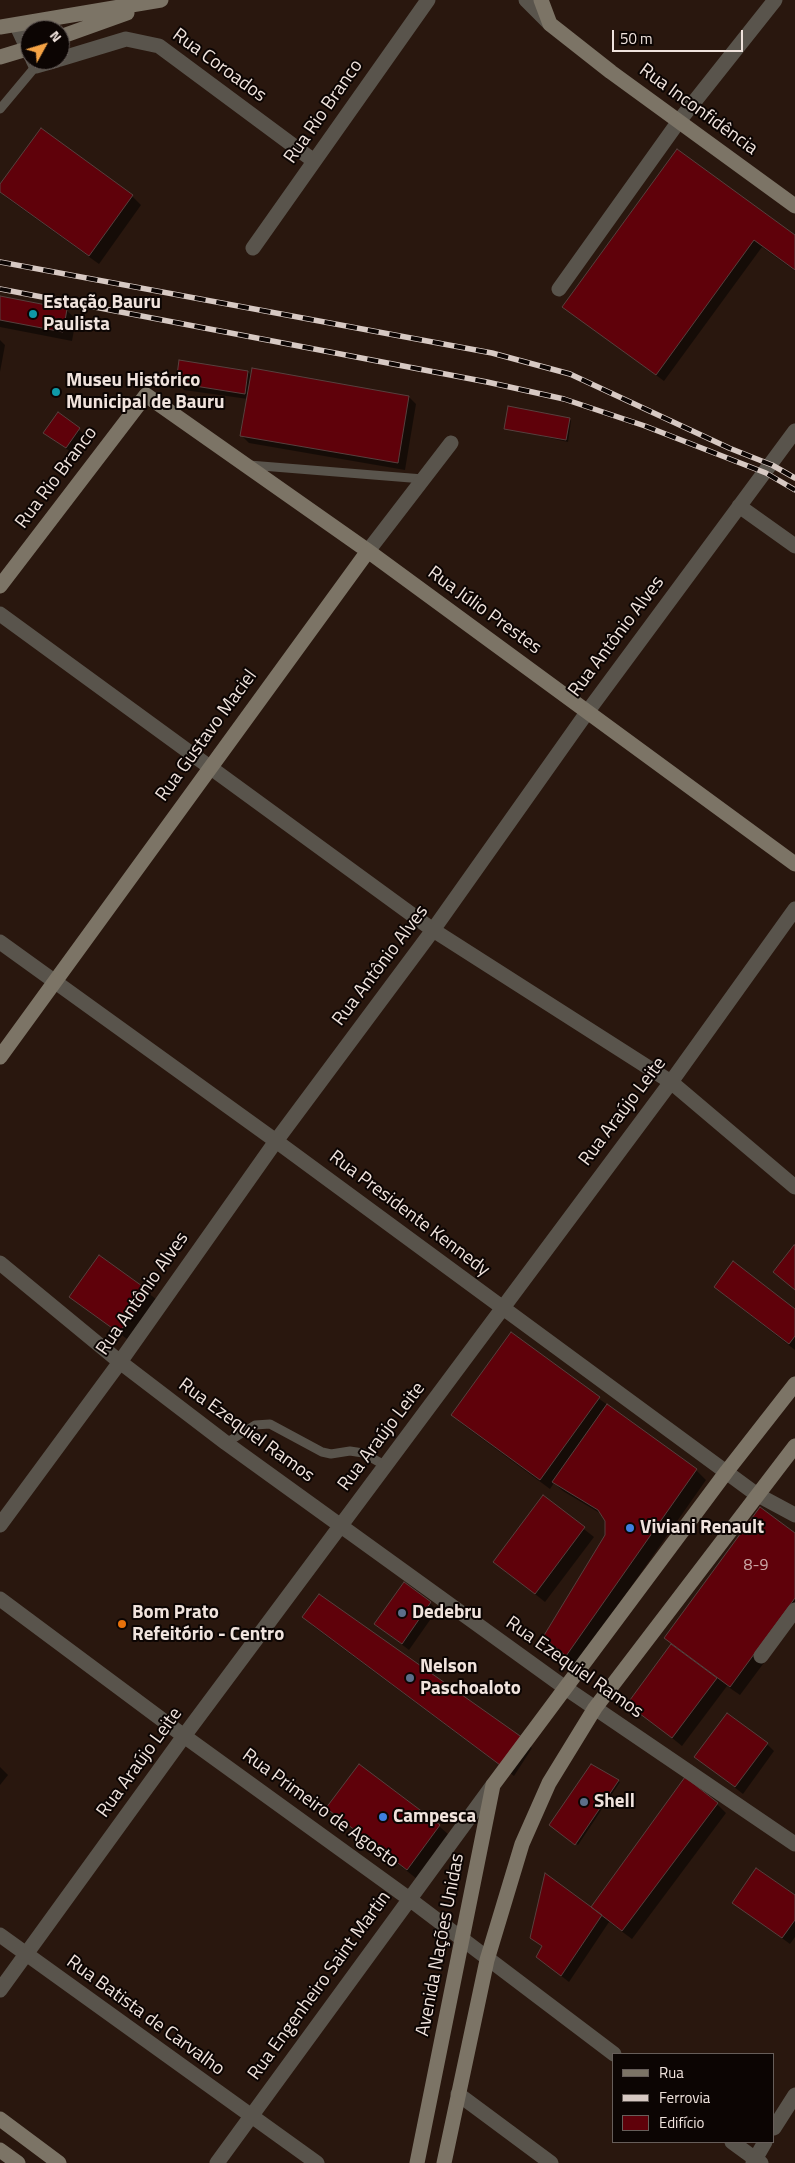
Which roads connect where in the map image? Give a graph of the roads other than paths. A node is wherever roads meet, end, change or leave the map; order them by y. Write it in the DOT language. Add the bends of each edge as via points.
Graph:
graph roads {
  1 [pos="163,0"];
  2 [pos="428,0"];
  3 [pos="526,0"];
  4 [pos="541,0"];
  5 [pos="775,0"];
  6 [pos="550,24"];
  7 [pos="17,26"];
  8 [pos="0,27"];
  9 [pos="20,32"];
  10 [pos="70,33"];
  11 [pos="20,56"];
  12 [pos="70,56"];
  13 [pos="0,57"];
  14 [pos="22,70"];
  15 [pos="0,109"];
  16 [pos="679,121"];
  17 [pos="314,161"];
  18 [pos="795,206"];
  19 [pos="253,248"];
  20 [pos="559,289"];
  21 [pos="146,395"];
  22 [pos="795,431"];
  23 [pos="451,443"];
  24 [pos="248,465"];
  25 [pos="423,479"];
  26 [pos="739,506"];
  27 [pos="795,546"];
  28 [pos="368,551"];
  29 [pos="0,586"];
  30 [pos="0,614"];
  31 [pos="588,711"];
  32 [pos="210,766"];
  33 [pos="795,864"];
  34 [pos="795,909"];
  35 [pos="433,930"];
  36 [pos="0,942"];
  37 [pos="54,981"];
  38 [pos="0,1057"];
  39 [pos="671,1082"];
  40 [pos="276,1141"];
  41 [pos="795,1187"];
  42 [pos="0,1263"];
  43 [pos="501,1308"];
  44 [pos="120,1362"];
  45 [pos="795,1384"];
  46 [pos="226,1443"];
  47 [pos="795,1446"];
  48 [pos="386,1466"];
  49 [pos="727,1471"];
  50 [pos="756,1494"];
  51 [pos="795,1515"];
  52 [pos="0,1525"];
  53 [pos="341,1525"];
  54 [pos="0,1599"];
  55 [pos="795,1610"];
  56 [pos="761,1656"];
  57 [pos="564,1687"];
  58 [pos="595,1708"];
  59 [pos="184,1736"];
  60 [pos="493,1785"];
  61 [pos="795,1844"];
  62 [pos="408,1898"];
  63 [pos="0,1935"];
  64 [pos="463,1939"];
  65 [pos="26,1954"];
  66 [pos="487,1960"];
  67 [pos="0,1990"];
  68 [pos="613,2053"];
  69 [pos="458,2094"];
  70 [pos="795,2095"];
  71 [pos="251,2117"];
  72 [pos="0,2119"];
  73 [pos="775,2126"];
  74 [pos="733,2143"];
  75 [pos="765,2143"];
  76 [pos="0,2150"];
  77 [pos="756,2161"];
  78 [pos="18,2163"];
  79 [pos="59,2163"];
  80 [pos="217,2163"];
  81 [pos="317,2163"];
  82 [pos="417,2163"];
  83 [pos="444,2163"];
  84 [pos="551,2163"];
  1 -- 7 [label="main road"];
  1 -- 10 [label="main road"];
  2 -- 17 [label="street, Rua Rio Branco"];
  3 -- 6 [label="street"];
  4 -- 6 [label="main road"];
  5 -- 16 [label="street"];
  6 -- 16 [label="main road, Rua Inconfidência"];
  7 -- 8 [label="main road"];
  7 -- 9 [label="street"];
  11 -- 13 [label="main road"];
  12 -- 17 [label="street, Rua Coroados" via="126,39 159,46"];
  14 -- 15 [label="lane"];
  16 -- 18 [label="main road, Rua Inconfidência"];
  16 -- 20 [label="street"];
  17 -- 19 [label="street, Rua Rio Branco"];
  21 -- 24 [label="main road, Rua Júlio Prestes"];
  21 -- 29 [label="main road, Rua Rio Branco"];
  22 -- 26 [label="street, Rua Antônio Alves"];
  23 -- 25 [label="street, Rua Gustavo Maciel"];
  24 -- 25 [label="lane"];
  24 -- 28 [label="main road, Rua Júlio Prestes"];
  25 -- 28 [label="street, Rua Gustavo Maciel"];
  26 -- 27 [label="street"];
  26 -- 31 [label="street, Rua Antônio Alves"];
  28 -- 31 [label="main road, Rua Júlio Prestes"];
  28 -- 32 [label="main road, Rua Gustavo Maciel"];
  30 -- 32 [label="street"];
  31 -- 33 [label="main road, Rua Júlio Prestes"];
  31 -- 35 [label="street, Rua Antônio Alves"];
  32 -- 35 [label="street"];
  32 -- 37 [label="main road, Rua Gustavo Maciel"];
  34 -- 39 [label="street, Rua Araújo Leite"];
  35 -- 39 [label="street"];
  35 -- 40 [label="street, Rua Antônio Alves"];
  36 -- 37 [label="street, Rua Presidente Kennedy"];
  37 -- 38 [label="main road, Rua Gustavo Maciel"];
  37 -- 40 [label="street, Rua Presidente Kennedy"];
  39 -- 41 [label="street"];
  39 -- 43 [label="street, Rua Araújo Leite"];
  40 -- 43 [label="street, Rua Presidente Kennedy"];
  40 -- 44 [label="street, Rua Antônio Alves"];
  42 -- 44 [label="street, Rua Ezequiel Ramos"];
  43 -- 48 [label="street, Rua Araújo Leite"];
  43 -- 49 [label="street, Rua Presidente Kennedy"];
  44 -- 46 [label="street, Rua Ezequiel Ramos"];
  44 -- 52 [label="street, Rua Antônio Alves"];
  45 -- 49 [label="main road, Avenida Nações Unidas"];
  46 -- 48 [label="lane" via="255,1425 270,1424 322,1452 331,1454 350,1450 363,1453"];
  46 -- 53 [label="street, Rua Ezequiel Ramos"];
  47 -- 50 [label="main road"];
  48 -- 53 [label="street, Rua Araújo Leite"];
  49 -- 50 [label="street, Rua Presidente Kennedy"];
  49 -- 57 [label="main road, Avenida Nações Unidas"];
  50 -- 51 [label="street, Rua Presidente Kennedy"];
  50 -- 58 [label="main road"];
  53 -- 57 [label="street, Rua Ezequiel Ramos"];
  53 -- 59 [label="street, Rua Araújo Leite"];
  54 -- 59 [label="street, Rua Primeiro de Agosto"];
  55 -- 56 [label="street"];
  57 -- 58 [label="street, Rua Ezequiel Ramos"];
  57 -- 60 [label="main road, Avenida Nações Unidas"];
  58 -- 61 [label="street, Rua Ezequiel Ramos"];
  58 -- 66 [label="main road" via="549,1784 522,1844"];
  59 -- 62 [label="street, Rua Primeiro de Agosto"];
  59 -- 65 [label="street, Rua Araújo Leite"];
  60 -- 62 [label="street, Rua Engenheiro Saint Martin"];
  60 -- 64 [label="main road, Avenida Nações Unidas"];
  62 -- 64 [label="street, Rua Primeiro de Agosto"];
  62 -- 71 [label="street, Rua Engenheiro Saint Martin"];
  63 -- 65 [label="street, Rua Batista de Carvalho"];
  64 -- 66 [label="street, Rua Primeiro de Agosto"];
  64 -- 82 [label="main road, Avenida Nações Unidas"];
  65 -- 67 [label="street, Rua Araújo Leite"];
  65 -- 71 [label="street, Rua Batista de Carvalho"];
  66 -- 68 [label="street, Rua Primeiro de Agosto"];
  66 -- 69 [label="main road"];
  69 -- 83 [label="main road"];
  69 -- 84 [label="street"];
  70 -- 73 [label="street"];
  71 -- 80 [label="street, Rua Engenheiro Saint Martin"];
  71 -- 81 [label="street, Rua Batista de Carvalho"];
  72 -- 79 [label="main road"];
  74 -- 77 [label="street"];
  75 -- 77 [label="street"];
  76 -- 78 [label="main road"];
}
